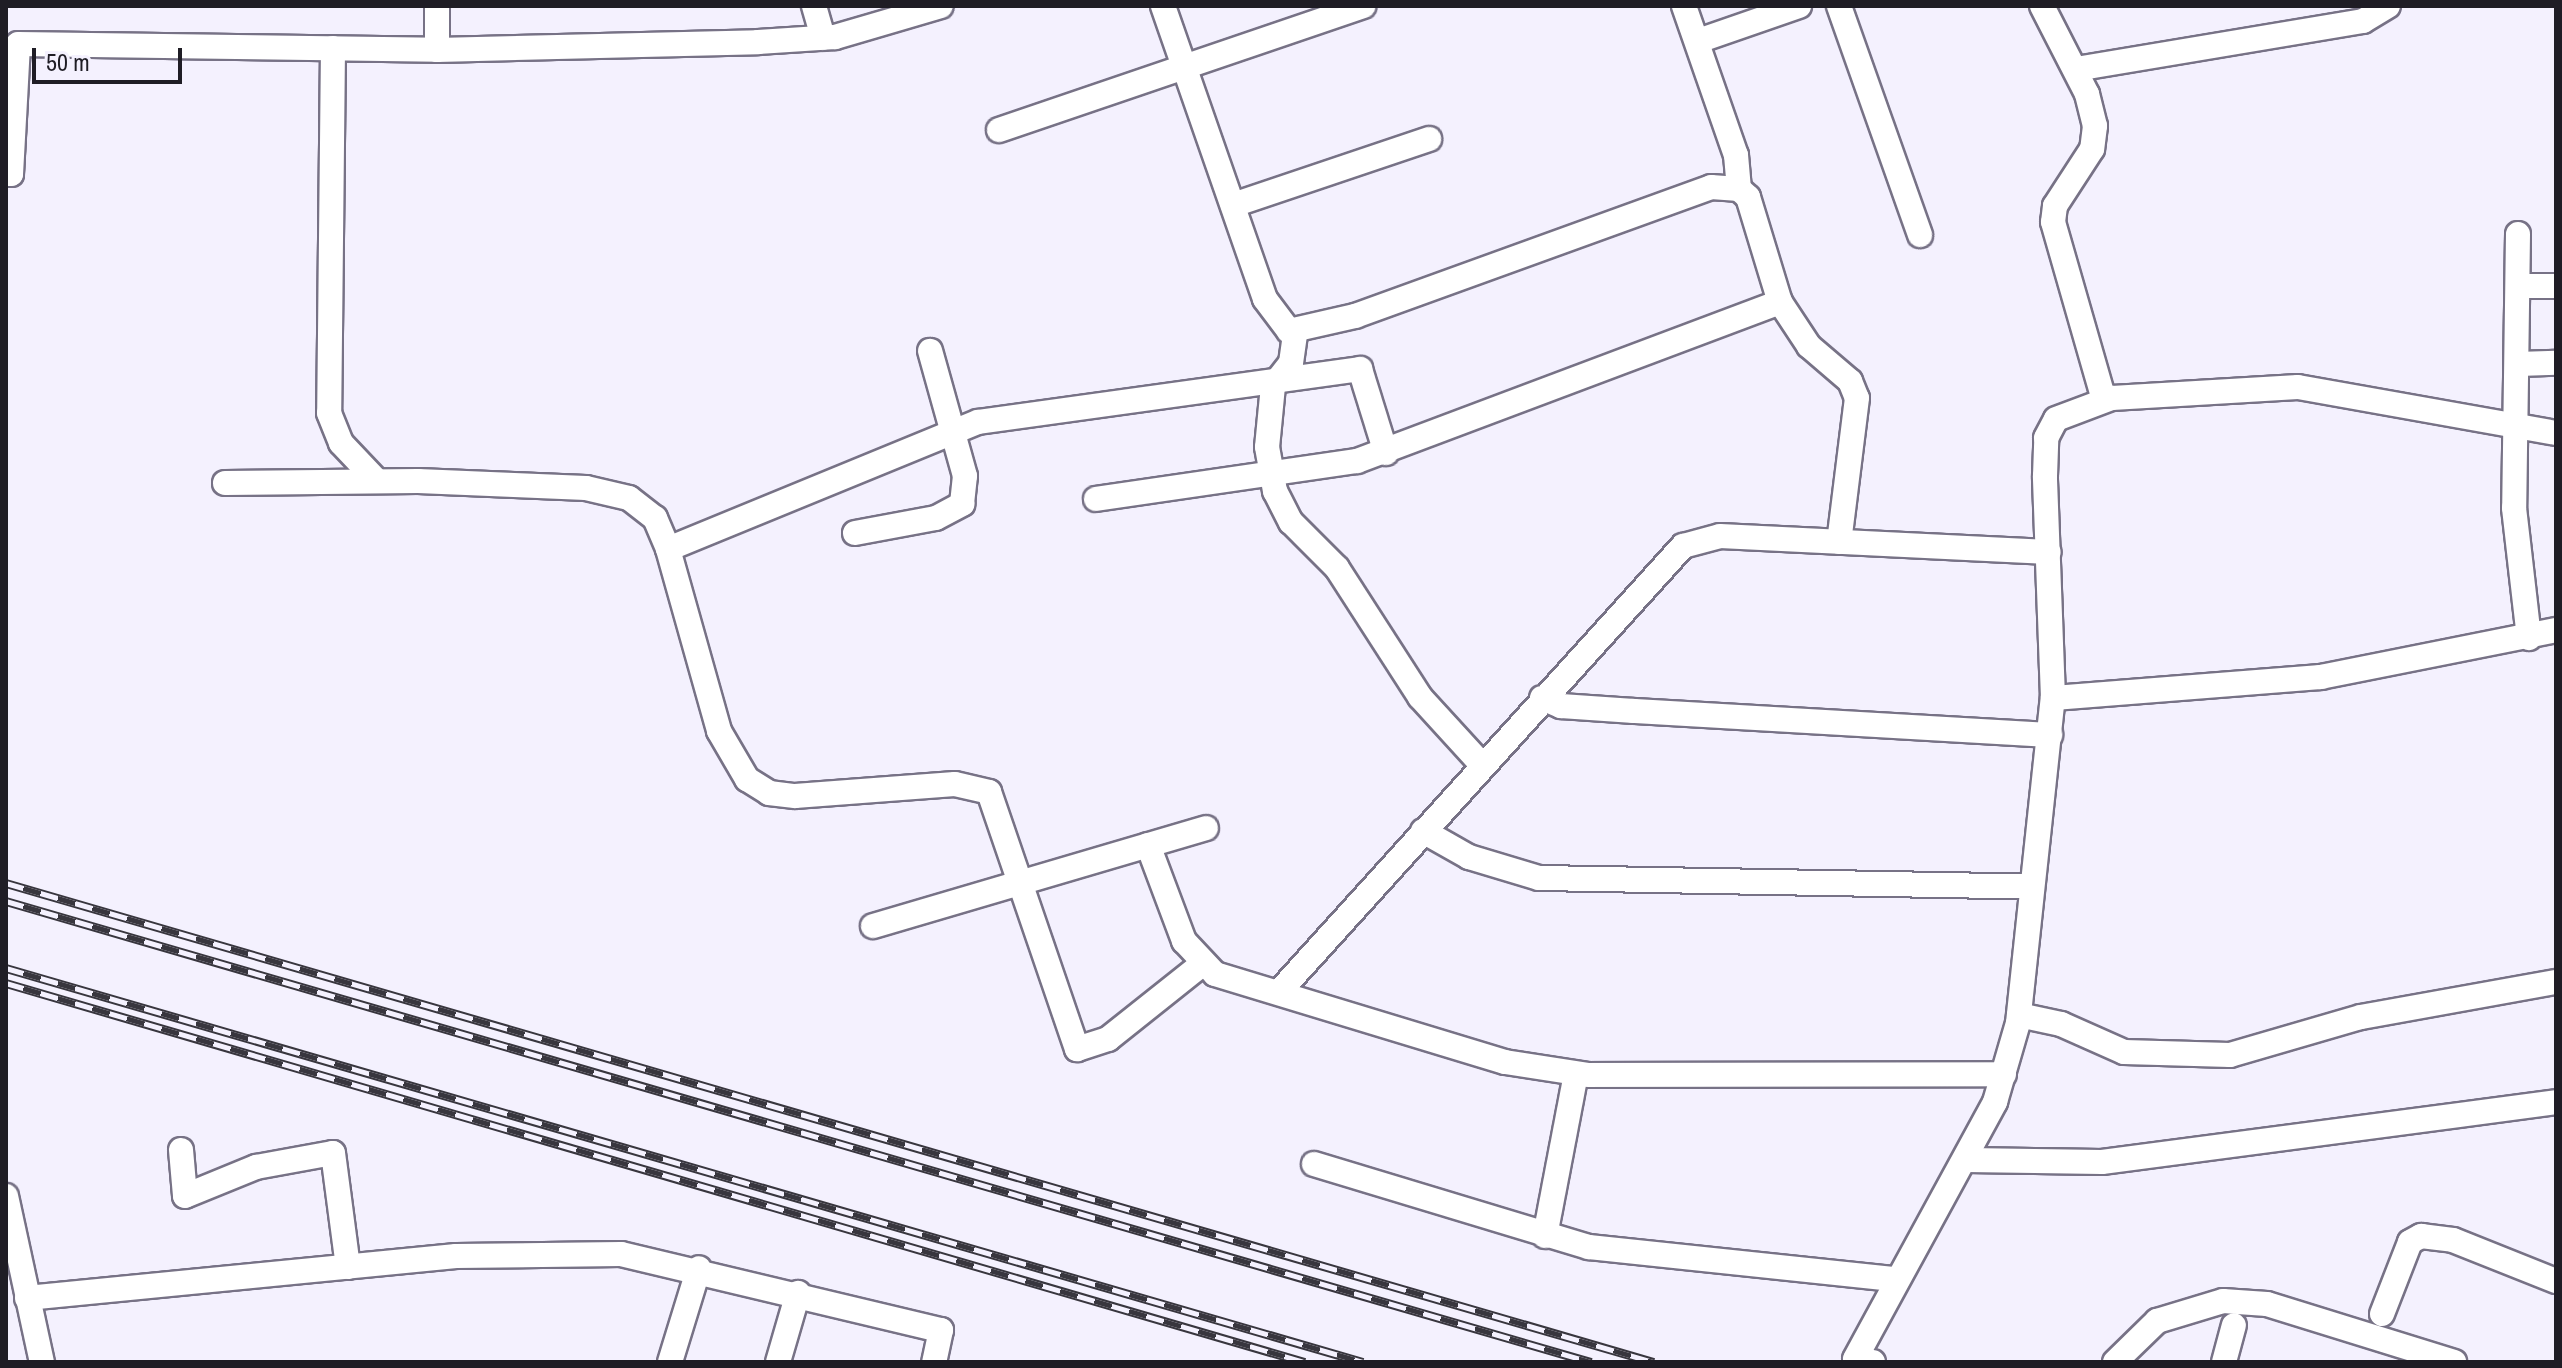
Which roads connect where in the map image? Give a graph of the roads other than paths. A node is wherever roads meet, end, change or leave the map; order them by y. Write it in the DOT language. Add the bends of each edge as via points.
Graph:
graph roads {
  1 [pos="437,6"];
  2 [pos="814,6"];
  3 [pos="941,6"];
  4 [pos="1163,6"];
  5 [pos="1363,6"];
  6 [pos="1684,6"];
  7 [pos="1799,6"];
  8 [pos="1839,6"];
  9 [pos="2042,6"];
  10 [pos="2388,6"];
  11 [pos="823,38"];
  12 [pos="1698,41"];
  13 [pos="333,48"];
  14 [pos="437,50"];
  15 [pos="1185,67"];
  16 [pos="2076,69"];
  17 [pos="999,130"];
  18 [pos="1429,139"];
  19 [pos="6,174"];
  20 [pos="1739,189"];
  21 [pos="1233,205"];
  22 [pos="2518,234"];
  23 [pos="1920,235"];
  24 [pos="2518,286"];
  25 [pos="2556,286"];
  26 [pos="1780,302"];
  27 [pos="1295,333"];
  28 [pos="930,351"];
  29 [pos="2556,363"];
  30 [pos="2518,364"];
  31 [pos="1273,386"];
  32 [pos="2104,400"];
  33 [pos="2518,424"];
  34 [pos="952,432"];
  35 [pos="2556,433"];
  36 [pos="1386,453"];
  37 [pos="1272,474"];
  38 [pos="377,481"];
  39 [pos="225,483"];
  40 [pos="1096,499"];
  41 [pos="855,533"];
  42 [pos="1839,542"];
  43 [pos="668,549"];
  44 [pos="2049,552"];
  45 [pos="2556,630"];
  46 [pos="2529,638"];
  47 [pos="1542,698"];
  48 [pos="2053,698"];
  49 [pos="2050,735"];
  50 [pos="1482,765"];
  51 [pos="1206,828"];
  52 [pos="1423,831"];
  53 [pos="1148,845"];
  54 [pos="1020,883"];
  55 [pos="2032,887"];
  56 [pos="873,926"];
  57 [pos="1201,965"];
  58 [pos="2556,982"];
  59 [pos="1279,992"];
  60 [pos="2019,1015"];
  61 [pos="1576,1074"];
  62 [pos="2004,1074"];
  63 [pos="2556,1102"];
  64 [pos="181,1150"];
  65 [pos="1967,1160"];
  66 [pos="1314,1164"];
  67 [pos="6,1196"];
  68 [pos="1545,1236"];
  69 [pos="348,1267"];
  70 [pos="699,1268"];
  71 [pos="1895,1279"];
  72 [pos="2556,1281"];
  73 [pos="798,1293"];
  74 [pos="27,1298"];
  75 [pos="2382,1314"];
  76 [pos="2234,1325"];
  77 [pos="1864,1361"];
  78 [pos="42,1362"];
  79 [pos="670,1362"];
  80 [pos="778,1362"];
  81 [pos="934,1362"];
  82 [pos="2115,1362"];
  83 [pos="2224,1362"];
  84 [pos="2454,1362"];
  1 -- 14 [label="street"];
  2 -- 11 [label="street"];
  3 -- 11 [label="street"];
  4 -- 15 [label="street"];
  5 -- 15 [label="street"];
  6 -- 12 [label="street"];
  7 -- 12 [label="street"];
  8 -- 23 [label="street"];
  9 -- 16 [label="street"];
  10 -- 16 [label="street" via="2363,21"];
  11 -- 14 [label="street"];
  12 -- 20 [label="street" via="1736,155"];
  13 -- 14 [label="street"];
  13 -- 19 [label="street" via="18,44 11,174"];
  13 -- 38 [label="street" via="329,413 341,443"];
  15 -- 17 [label="street"];
  15 -- 21 [label="street"];
  16 -- 32 [label="street" via="2095,126 2092,149 2055,206 2053,222"];
  18 -- 21 [label="street"];
  20 -- 26 [label="street" via="1748,197"];
  20 -- 27 [label="street" via="1711,187"];
  21 -- 27 [label="street" via="1265,299 1276,321"];
  22 -- 24 [label="street"];
  24 -- 25 [label="street"];
  24 -- 30 [label="street"];
  26 -- 36 [label="street"];
  26 -- 42 [label="street" via="1809,346 1850,381 1857,398"];
  27 -- 31 [label="street" via="1291,363"];
  28 -- 34 [label="street"];
  29 -- 30 [label="street"];
  30 -- 33 [label="street"];
  31 -- 34 [label="street" via="1022,415"];
  31 -- 36 [label="street" via="1360,369"];
  31 -- 37 [label="street" via="1267,447"];
  32 -- 33 [label="street" via="2298,387"];
  32 -- 44 [label="street" via="2056,419 2046,438"];
  33 -- 35 [label="street"];
  33 -- 46 [label="street" via="2514,508"];
  34 -- 41 [label="street" via="965,476 962,504 936,518"];
  34 -- 43 [label="street"];
  36 -- 37 [label="street"];
  37 -- 40 [label="street"];
  37 -- 50 [label="street" via="1291,522 1337,568 1420,697"];
  38 -- 39 [label="street"];
  38 -- 43 [label="street" via="586,488 629,498 655,518"];
  42 -- 44 [label="street"];
  42 -- 47 [label="street" via="1720,536 1683,546"];
  43 -- 54 [label="street" via="719,731 747,779 769,793 795,796 978,785 997,809"];
  44 -- 48 [label="street"];
  45 -- 46 [label="street"];
  46 -- 48 [label="street" via="2321,677"];
  47 -- 49 [label="street" via="1561,706"];
  47 -- 50 [label="street"];
  48 -- 49 [label="street"];
  49 -- 55 [label="street"];
  50 -- 52 [label="street"];
  51 -- 53 [label="street"];
  52 -- 55 [label="street" via="1469,857 1554,879"];
  52 -- 59 [label="street"];
  53 -- 54 [label="street"];
  53 -- 57 [label="street" via="1184,941"];
  54 -- 56 [label="street"];
  54 -- 57 [label="street" via="1077,1049 1108,1039"];
  55 -- 60 [label="street"];
  57 -- 59 [label="street"];
  58 -- 60 [label="street" via="2361,1017 2230,1055 2138,1054"];
  59 -- 61 [label="street" via="1457,1049"];
  60 -- 62 [label="street"];
  61 -- 62 [label="street"];
  61 -- 68 [label="street"];
  62 -- 65 [label="street"];
  63 -- 65 [label="street" via="2102,1162"];
  64 -- 69 [label="street" via="185,1196 256,1167 333,1153"];
  65 -- 71 [label="street"];
  66 -- 68 [label="street"];
  67 -- 74 [label="street"];
  68 -- 71 [label="street" via="1638,1257"];
  69 -- 70 [label="street" via="548,1250"];
  69 -- 74 [label="street"];
  70 -- 73 [label="street"];
  70 -- 79 [label="street"];
  71 -- 77 [label="street"];
  72 -- 75 [label="street" via="2453,1240 2421,1236 2410,1242"];
  73 -- 80 [label="street"];
  73 -- 81 [label="street" via="941,1330"];
  74 -- 78 [label="street"];
  76 -- 83 [label="street"];
  82 -- 84 [label="street" via="2157,1321 2223,1301 2267,1304"];
}
